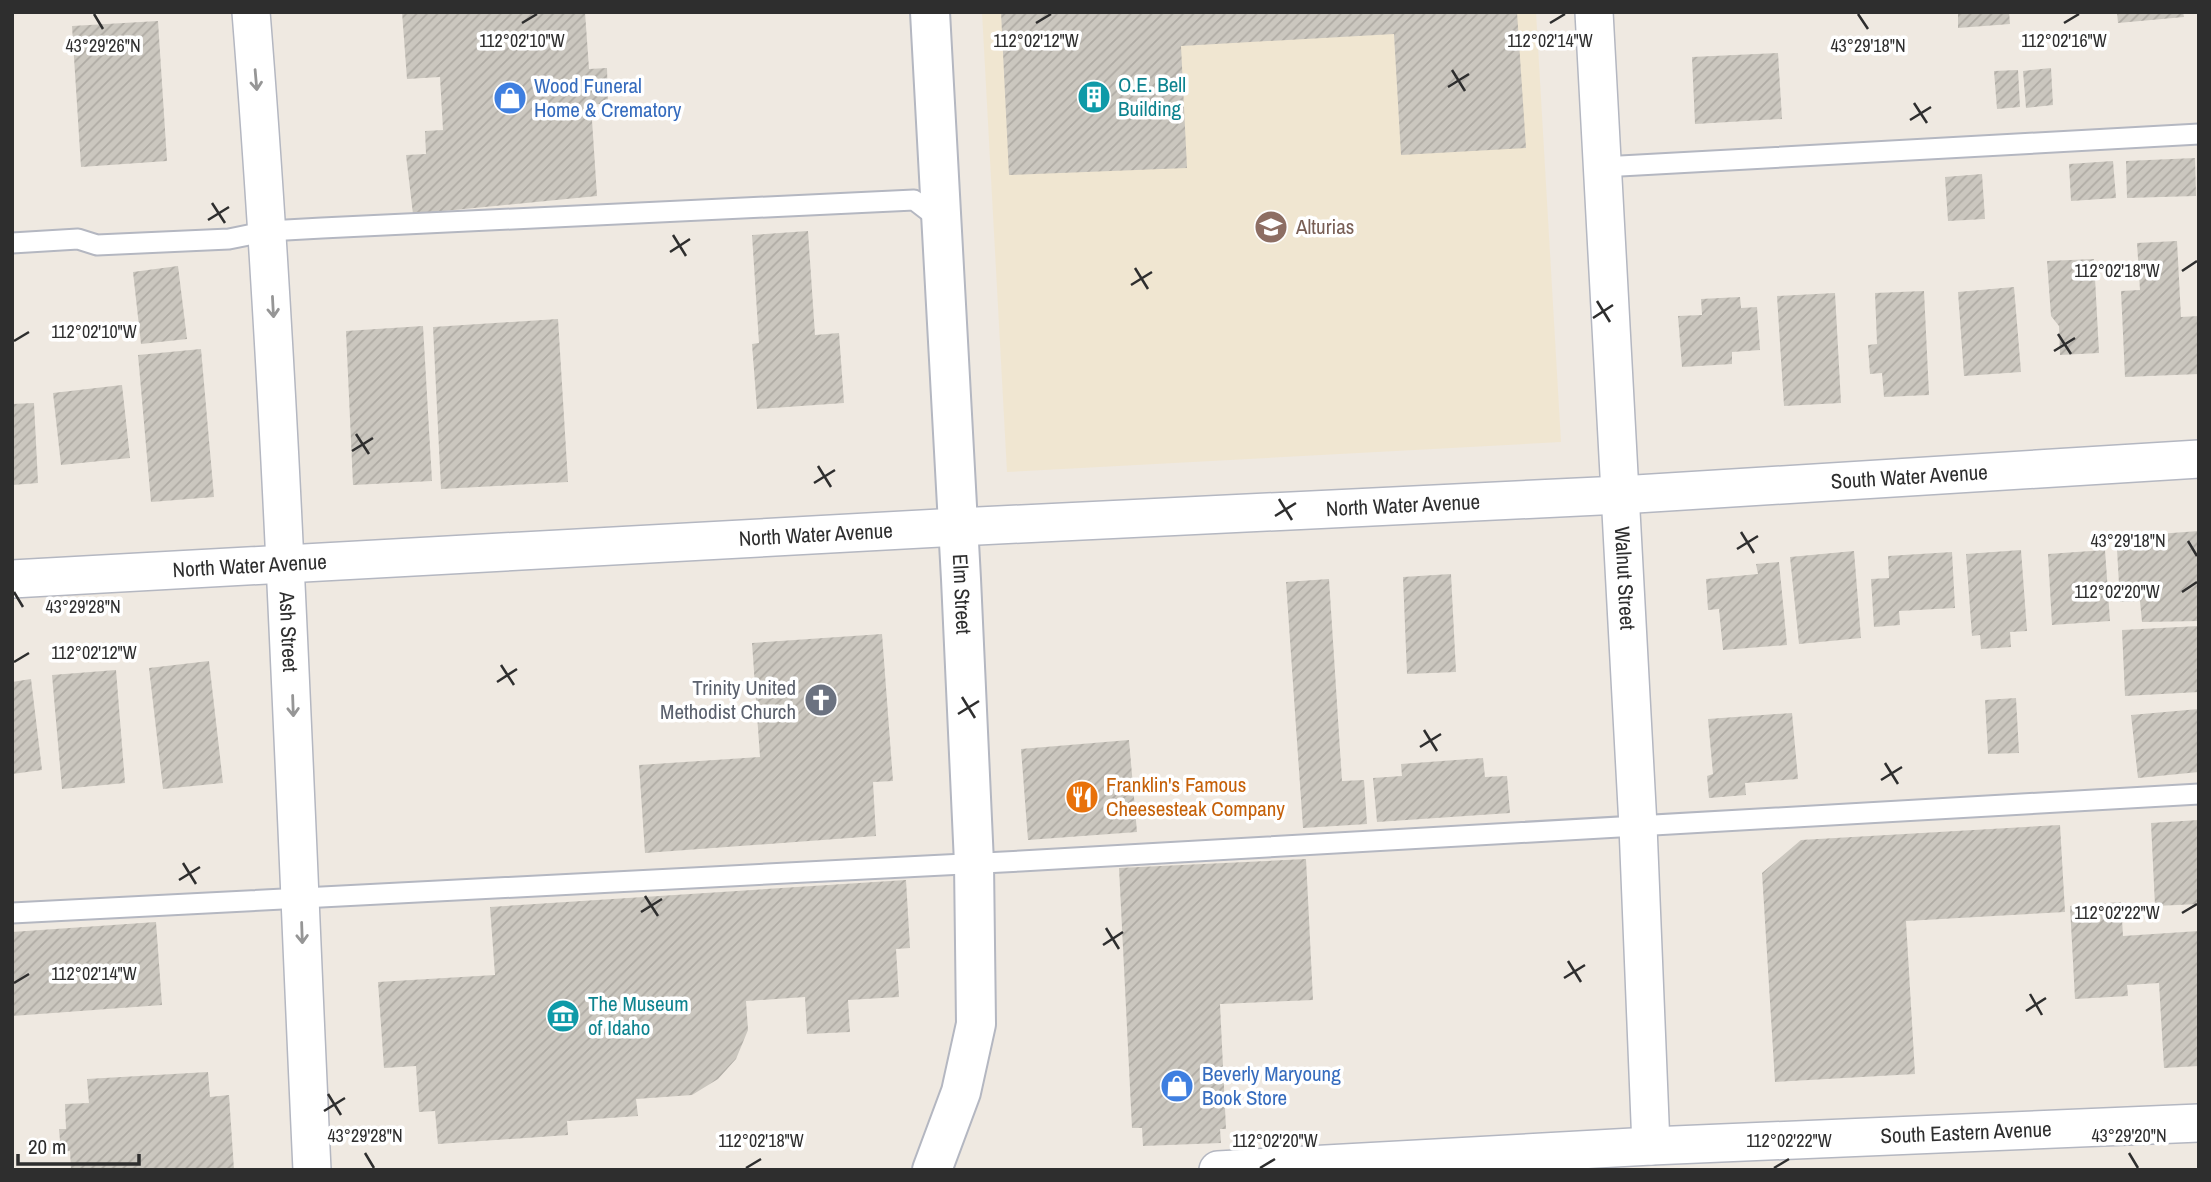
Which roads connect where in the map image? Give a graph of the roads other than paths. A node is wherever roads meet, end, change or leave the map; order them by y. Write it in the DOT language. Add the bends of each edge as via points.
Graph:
graph roads {
  1 [pos="251,12"];
  2 [pos="930,12"];
  3 [pos="1594,12"];
  4 [pos="2199,134"];
  5 [pos="1602,167"];
  6 [pos="941,220"];
  7 [pos="268,232"];
  8 [pos="12,243"];
  9 [pos="2199,459"];
  10 [pos="1619,495"];
  11 [pos="958,527"];
  12 [pos="287,565"];
  13 [pos="12,579"];
  14 [pos="2199,794"];
  15 [pos="1638,827"];
  16 [pos="974,863"];
  17 [pos="301,897"];
  18 [pos="12,913"];
  19 [pos="2199,1123"];
  20 [pos="1651,1146"];
  21 [pos="312,1170"];
  22 [pos="932,1170"];
  23 [pos="1217,1170"];
  1 -- 7 [label="street, Ash Street, one-way"];
  2 -- 6 [label="street, Elm Street"];
  3 -- 5 [label="street, Walnut Street"];
  4 -- 5 [label="lane"];
  5 -- 10 [label="street, Walnut Street"];
  6 -- 7 [label="lane" via="914,200"];
  6 -- 11 [label="street, Elm Street"];
  7 -- 8 [label="lane" via="229,239 97,245 78,239"];
  7 -- 12 [label="street, Ash Street, one-way"];
  9 -- 10 [label="street, South Water Avenue"];
  10 -- 11 [label="street, North Water Avenue"];
  10 -- 15 [label="street, Walnut Street"];
  11 -- 12 [label="street, North Water Avenue"];
  11 -- 16 [label="street, Elm Street"];
  12 -- 13 [label="street, North Water Avenue"];
  12 -- 17 [label="street, Ash Street, one-way"];
  14 -- 15 [label="lane"];
  15 -- 16 [label="lane"];
  15 -- 20 [label="street, Walnut Street"];
  16 -- 17 [label="lane"];
  16 -- 22 [label="street, Elm Street" via="976,1024 961,1091"];
  17 -- 18 [label="lane"];
  17 -- 21 [label="street, Ash Street, one-way"];
  19 -- 20 [label="street, South Eastern Avenue"];
  20 -- 23 [label="street, South Eastern Avenue"];
}
